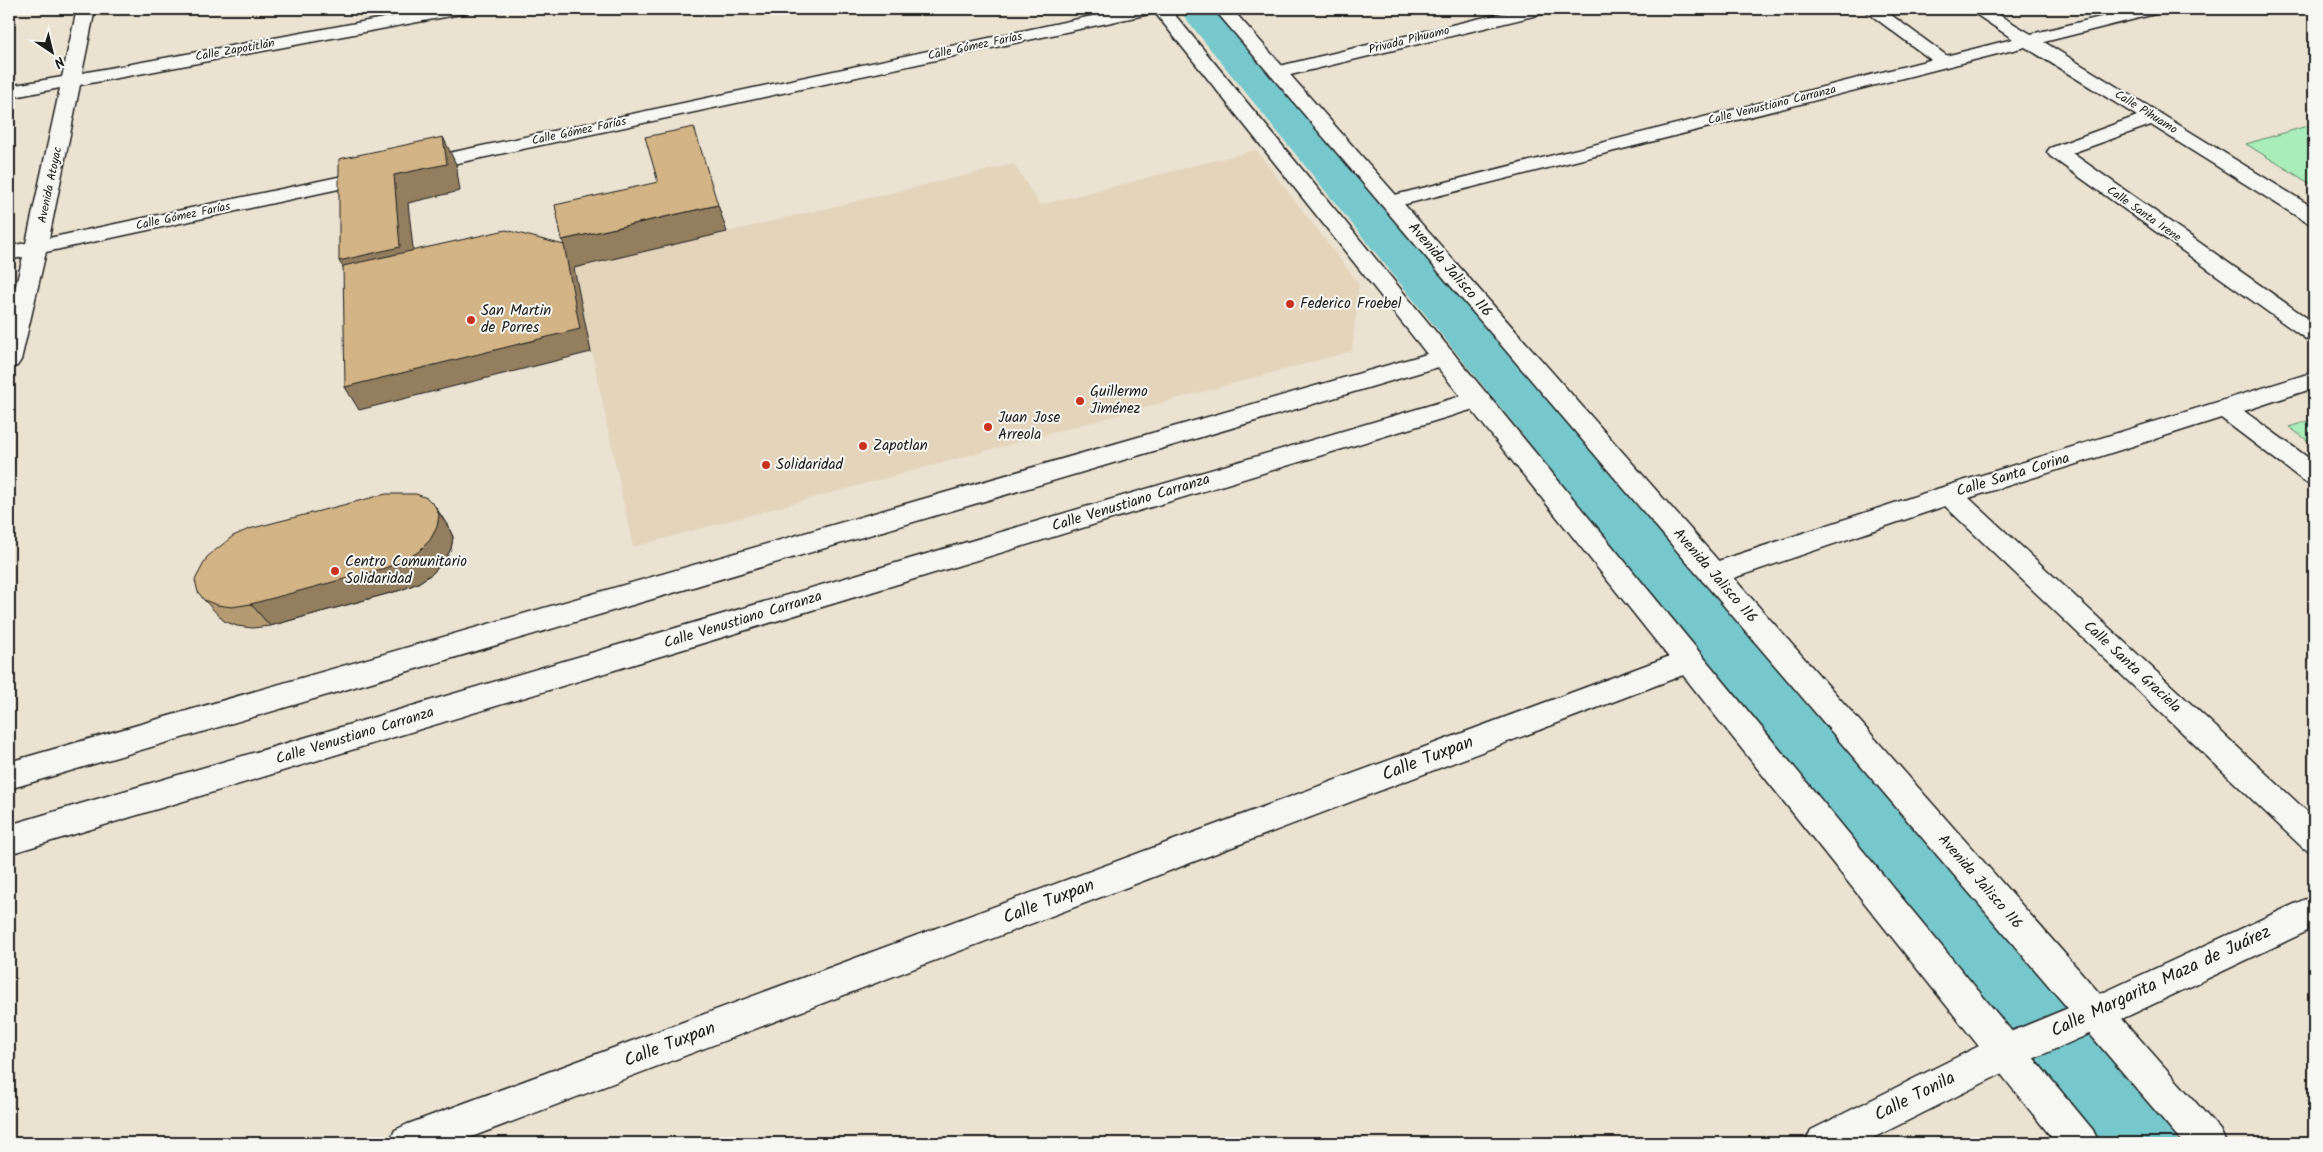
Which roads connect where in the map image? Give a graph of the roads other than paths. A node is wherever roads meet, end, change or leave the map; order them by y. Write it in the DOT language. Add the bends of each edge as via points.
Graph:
graph roads {
  1 [pos="86,9"];
  2 [pos="461,9"];
  3 [pos="1149,9"];
  4 [pos="1161,9"];
  5 [pos="1223,9"];
  6 [pos="1540,9"];
  7 [pos="1872,9"];
  8 [pos="1977,9"];
  9 [pos="2153,9"];
  10 [pos="2030,40"];
  11 [pos="1945,61"];
  12 [pos="1278,72"];
  13 [pos="73,80"];
  14 [pos="9,92"];
  15 [pos="2154,117"];
  16 [pos="1390,202"];
  17 [pos="2314,217"];
  18 [pos="36,248"];
  19 [pos="9,253"];
  20 [pos="2314,334"];
  21 [pos="1444,357"];
  22 [pos="9,360"];
  23 [pos="2314,380"];
  24 [pos="1478,399"];
  25 [pos="2225,409"];
  26 [pos="2314,475"];
  27 [pos="1949,495"];
  28 [pos="1713,574"];
  29 [pos="1689,661"];
  30 [pos="9,776"];
  31 [pos="2314,838"];
  32 [pos="9,840"];
  33 [pos="2314,911"];
  34 [pos="2082,1020"];
  35 [pos="2011,1049"];
  36 [pos="408,1143"];
  37 [pos="1824,1143"];
  38 [pos="2080,1143"];
  39 [pos="2207,1143"];
  1 -- 13 [label="street, Avenida Atoyac"];
  2 -- 13 [label="street, Calle Zapotitlán"];
  3 -- 18 [label="street, Calle Gómez Farías"];
  4 -- 21 [label="street"];
  5 -- 12 [label="street, Avenida Jalisco 116"];
  6 -- 12 [label="street, Privada Pihuamo"];
  7 -- 11 [label="street"];
  8 -- 10 [label="street, Calle Pihuamo"];
  9 -- 10 [label="street, Calle Venustiano Carranza"];
  10 -- 11 [label="street, Calle Venustiano Carranza"];
  10 -- 15 [label="street, Calle Pihuamo"];
  11 -- 16 [label="street, Calle Venustiano Carranza"];
  12 -- 16 [label="street, Avenida Jalisco 116"];
  13 -- 14 [label="street, Calle Zapotitlán"];
  13 -- 18 [label="street, Avenida Atoyac"];
  15 -- 17 [label="street, Calle Pihuamo"];
  15 -- 20 [label="street, Calle Santa Irene" via="2058,152"];
  16 -- 28 [label="street, Avenida Jalisco 116"];
  18 -- 19 [label="street, Calle Gómez Farías"];
  18 -- 22 [label="street, Avenida Atoyac"];
  21 -- 24 [label="street"];
  21 -- 30 [label="street"];
  23 -- 25 [label="street, Calle Santa Corina"];
  24 -- 29 [label="street"];
  24 -- 32 [label="street, Calle Venustiano Carranza"];
  25 -- 26 [label="street"];
  25 -- 27 [label="street, Calle Santa Corina"];
  27 -- 28 [label="street, Calle Santa Corina"];
  27 -- 31 [label="street, Calle Santa Graciela"];
  28 -- 34 [label="street, Avenida Jalisco 116"];
  29 -- 35 [label="street"];
  29 -- 36 [label="street, Calle Tuxpan"];
  33 -- 34 [label="street, Calle Margarita Maza de Juárez"];
  34 -- 35 [label="street, Calle Margarita Maza de Juárez"];
  34 -- 39 [label="street, Avenida Jalisco 116"];
  35 -- 37 [label="street, Calle Tonila"];
  35 -- 38 [label="street"];
}
